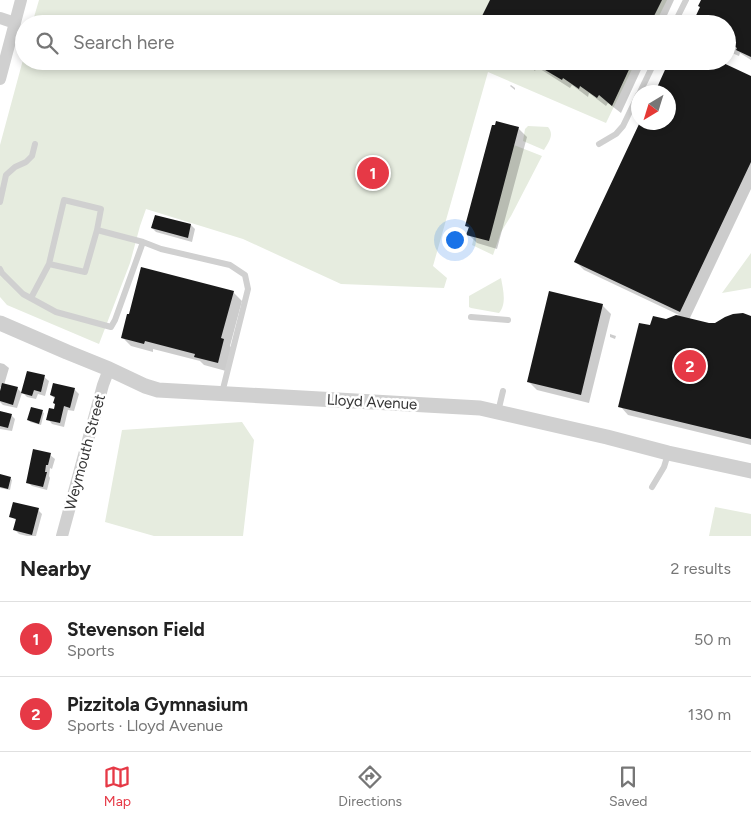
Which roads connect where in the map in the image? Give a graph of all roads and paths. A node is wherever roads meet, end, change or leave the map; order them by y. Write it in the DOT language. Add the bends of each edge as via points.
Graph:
graph roads {
  1 [pos="21,0"];
  2 [pos="686,0"];
  3 [pos="17,15"];
  4 [pos="678,15"];
  5 [pos="0,18"];
  6 [pos="15,23"];
  7 [pos="651,70"];
  8 [pos="0,79"];
  9 [pos="643,85"];
  10 [pos="631,110"];
  11 [pos="35,144"];
  12 [pos="599,144"];
  13 [pos="0,202"];
  14 [pos="97,230"];
  15 [pos="143,242"];
  16 [pos="49,264"];
  17 [pos="0,268"];
  18 [pos="31,298"];
  19 [pos="471,317"];
  20 [pos="508,320"];
  21 [pos="0,323"];
  22 [pos="109,369"];
  23 [pos="502,391"];
  24 [pos="221,394"];
  25 [pos="498,412"];
  26 [pos="668,453"];
  27 [pos="751,471"];
  28 [pos="652,487"];
  29 [pos="62,536"];
  1 -- 3 [label="street"];
  2 -- 4 [label="lane"];
  5 -- 6 [label="street"];
  6 -- 8 [label="street"];
  7 -- 9 [label="lane"];
  10 -- 12 [label="lane" via="616,134"];
  11 -- 13 [label="lane" via="32,156 6,175"];
  14 -- 15 [label="lane"];
  14 -- 16 [label="lane" via="85,272"];
  14 -- 16 [label="lane" via="101,209 64,200"];
  15 -- 18 [label="lane" via="111,327 56,312"];
  15 -- 24 [label="lane" via="230,265 245,275 248,289"];
  16 -- 18 [label="lane"];
  17 -- 18 [label="lane" via="23,294"];
  19 -- 20 [label="lane"];
  21 -- 22 [label="street, Lloyd Avenue"];
  22 -- 24 [label="street, Lloyd Avenue" via="158,390"];
  22 -- 29 [label="street, Weymouth Street"];
  23 -- 25 [label="lane"];
  24 -- 25 [label="street, Lloyd Avenue" via="480,408"];
  25 -- 26 [label="street, Lloyd Avenue"];
  26 -- 27 [label="street, Lloyd Avenue"];
  26 -- 28 [label="lane"];
}
